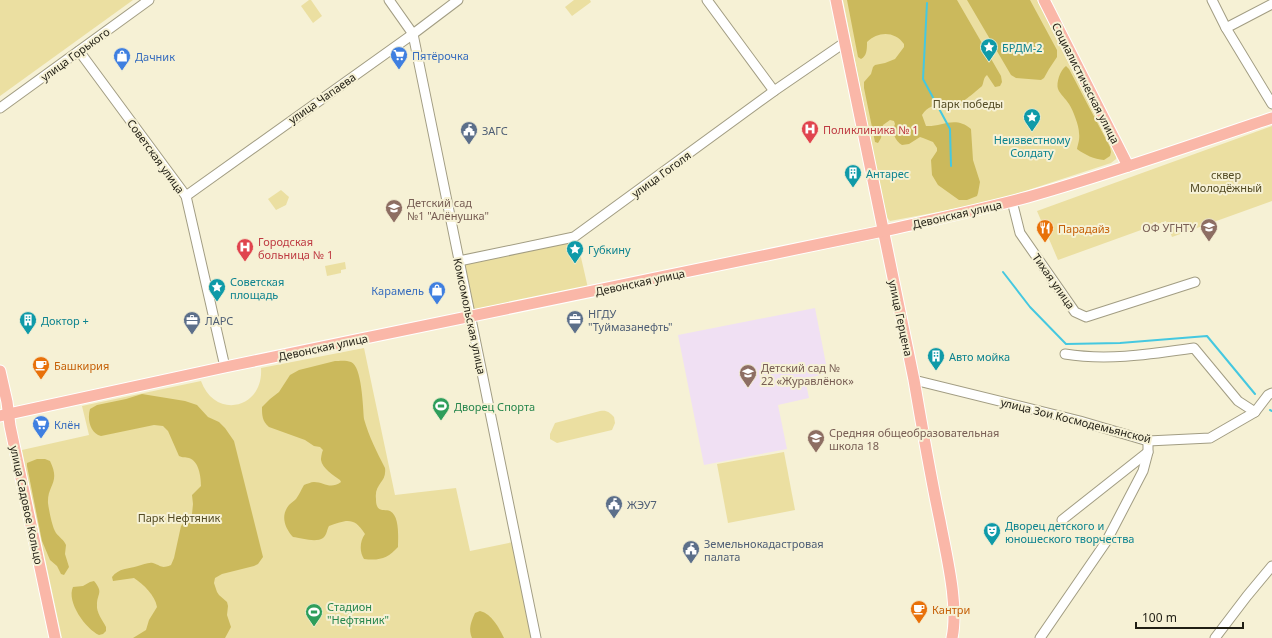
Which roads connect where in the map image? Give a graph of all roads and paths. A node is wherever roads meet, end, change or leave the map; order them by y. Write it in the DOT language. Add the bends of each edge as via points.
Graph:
graph roads {
  1 [pos="149,0"];
  2 [pos="389,0"];
  3 [pos="458,0"];
  4 [pos="707,0"];
  5 [pos="836,0"];
  6 [pos="1044,0"];
  7 [pos="1212,0"];
  8 [pos="1272,4"];
  9 [pos="1226,28"];
  10 [pos="413,34"];
  11 [pos="844,43"];
  12 [pos="79,51"];
  13 [pos="774,92"];
  14 [pos="1272,104"];
  15 [pos="0,108"];
  16 [pos="1272,118"];
  17 [pos="1128,166"];
  18 [pos="186,196"];
  19 [pos="1012,201"];
  20 [pos="883,231"];
  21 [pos="459,261"];
  22 [pos="1195,282"];
  23 [pos="470,317"];
  24 [pos="1064,354"];
  25 [pos="225,367"];
  26 [pos="0,371"];
  27 [pos="914,380"];
  28 [pos="1272,393"];
  29 [pos="1255,412"];
  30 [pos="4,415"];
  31 [pos="1148,441"];
  32 [pos="1148,452"];
  33 [pos="1062,520"];
  34 [pos="1272,566"];
  35 [pos="953,637"];
  36 [pos="55,638"];
  37 [pos="536,638"];
  38 [pos="1040,638"];
  39 [pos="1215,638"];
  1 -- 12 [label="street, улица Горького"];
  2 -- 10 [label="street, Комсомольская улица"];
  3 -- 10 [label="street, улица Чапаева"];
  4 -- 13 [label="street"];
  5 -- 11 [label="main road, улица Герцена"];
  6 -- 17 [label="main road, Социалистическая улица"];
  7 -- 9 [label="street"];
  8 -- 9 [label="street"];
  9 -- 14 [label="street"];
  10 -- 18 [label="street, улица Чапаева"];
  10 -- 21 [label="street, Комсомольская улица"];
  11 -- 13 [label="street, улица Гоголя"];
  11 -- 20 [label="main road, улица Герцена"];
  12 -- 15 [label="street, улица Горького"];
  12 -- 18 [label="street, Советская улица"];
  13 -- 21 [label="street, улица Гоголя" via="574,237"];
  16 -- 17 [label="main road, Девонская улица"];
  17 -- 19 [label="main road, Девонская улица"];
  18 -- 25 [label="street, Советская улица"];
  19 -- 20 [label="main road, Девонская улица"];
  19 -- 22 [label="street, Тихая улица" via="1020,233 1075,312 1086,317"];
  20 -- 23 [label="main road, Девонская улица"];
  20 -- 27 [label="main road, улица Герцена"];
  21 -- 23 [label="street, Комсомольская улица"];
  23 -- 25 [label="main road, Девонская улица"];
  23 -- 37 [label="street, Комсомольская улица"];
  24 -- 29 [label="street" via="1084,357 1127,356 1194,348 1238,401"];
  25 -- 30 [label="main road, Девонская улица"];
  26 -- 30 [label="main road, улица Садовое Кольцо" via="7,402"];
  27 -- 31 [label="street, улица Зои Космодемьянской" via="1080,421"];
  27 -- 35 [label="main road, улица Герцена" via="949,569 953,602"];
  28 -- 29 [label="street, улица Зои Космодемьянской"];
  29 -- 31 [label="street, улица Зои Космодемьянской" via="1210,438"];
  30 -- 36 [label="main road, улица Садовое Кольцо"];
  31 -- 32 [label="street"];
  32 -- 33 [label="street"];
  32 -- 38 [label="street" via="1143,471 1106,542"];
  34 -- 39 [label="street"];
}
